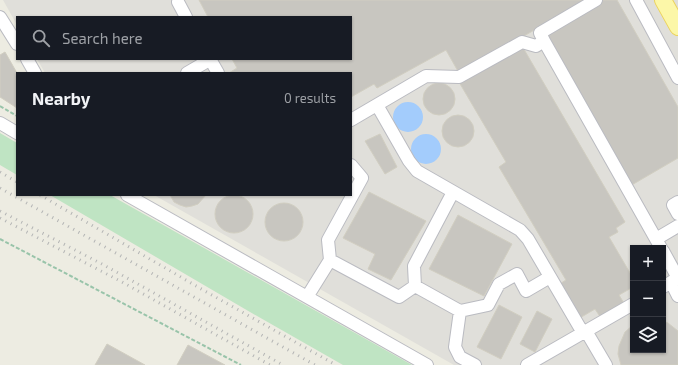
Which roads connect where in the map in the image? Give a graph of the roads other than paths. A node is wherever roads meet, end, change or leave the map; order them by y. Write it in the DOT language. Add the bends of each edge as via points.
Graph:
graph roads {
  1 [pos="596,0"];
  2 [pos="636,0"];
  3 [pos="663,0"];
  4 [pos="674,0"];
  5 [pos="178,2"];
  6 [pos="678,6"];
  7 [pos="0,16"];
  8 [pos="185,16"];
  9 [pos="678,27"];
  10 [pos="544,41"];
  11 [pos="16,42"];
  12 [pos="28,60"];
  13 [pos="208,60"];
  14 [pos="211,60"];
  15 [pos="34,72"];
  16 [pos="189,72"];
  17 [pos="217,72"];
  18 [pos="678,78"];
  19 [pos="377,105"];
  20 [pos="352,119"];
  21 [pos="0,123"];
  22 [pos="16,132"];
  23 [pos="352,166"];
  24 [pos="453,192"];
  25 [pos="129,196"];
  26 [pos="678,202"];
  27 [pos="678,214"];
  28 [pos="678,226"];
  29 [pos="659,244"];
  30 [pos="330,260"];
  31 [pos="666,261"];
  32 [pos="550,277"];
  33 [pos="672,281"];
  34 [pos="415,286"];
  35 [pos="678,296"];
  36 [pos="308,297"];
  37 [pos="630,306"];
  38 [pos="460,311"];
  39 [pos="584,332"];
  40 [pos="427,365"];
  41 [pos="475,365"];
  42 [pos="527,365"];
  43 [pos="606,365"];
  1 -- 10 [label="street" via="540,33"];
  2 -- 18 [label="street"];
  3 -- 9 [label="main road"];
  4 -- 6 [label="main road"];
  5 -- 8 [label="street"];
  7 -- 11 [label="street"];
  10 -- 19 [label="street" via="536,46 522,42 459,77 426,76"];
  10 -- 29 [label="street"];
  12 -- 15 [label="street"];
  13 -- 16 [label="street"];
  14 -- 17 [label="street"];
  19 -- 20 [label="street"];
  19 -- 24 [label="street" via="417,171"];
  21 -- 22 [label="street"];
  23 -- 30 [label="street" via="362,178 328,240"];
  24 -- 32 [label="street" via="520,230"];
  24 -- 34 [label="street" via="414,266"];
  25 -- 36 [label="street"];
  26 -- 27 [label="street" via="673,206"];
  28 -- 29 [label="street"];
  30 -- 34 [label="street" via="399,297"];
  30 -- 36 [label="street"];
  31 -- 33 [label="street"];
  32 -- 38 [label="street" via="526,291 517,274 499,284 488,305"];
  32 -- 39 [label="street"];
  33 -- 35 [label="street"];
  34 -- 38 [label="street"];
  36 -- 40 [label="street"];
  37 -- 39 [label="street"];
  38 -- 41 [label="street" via="455,347 460,357"];
  39 -- 42 [label="street"];
  39 -- 43 [label="street"];
}
